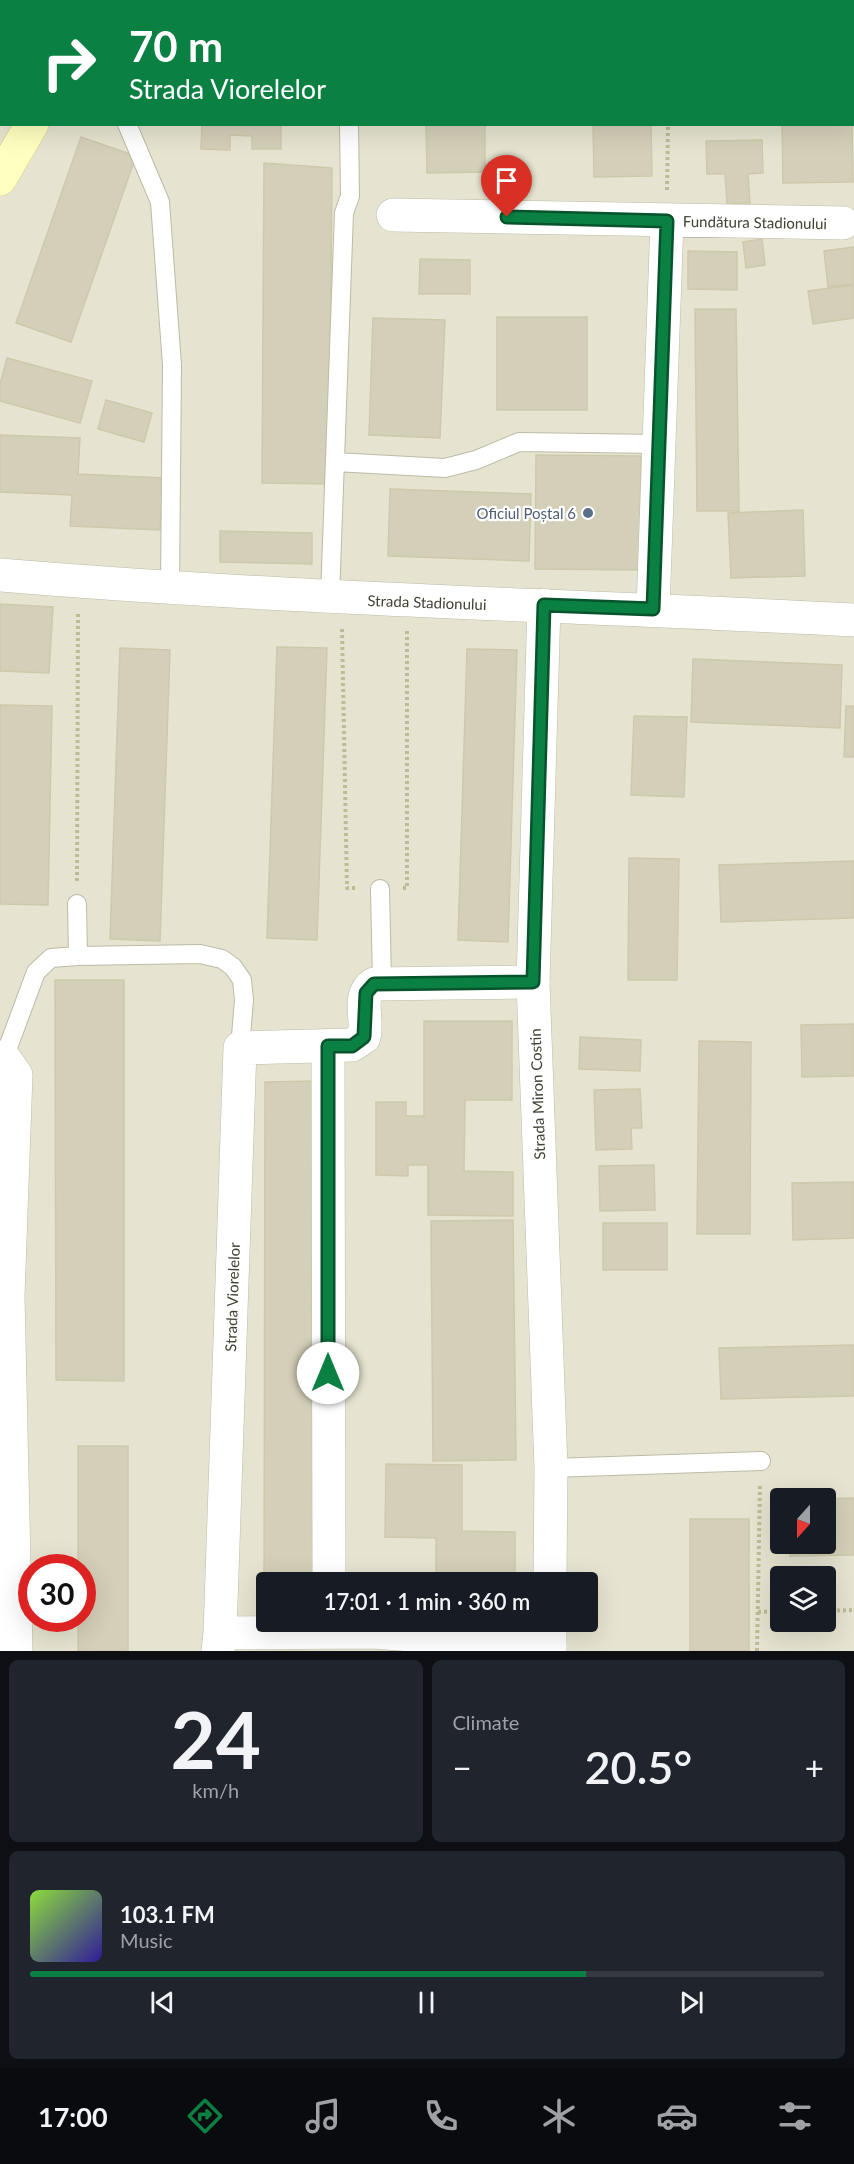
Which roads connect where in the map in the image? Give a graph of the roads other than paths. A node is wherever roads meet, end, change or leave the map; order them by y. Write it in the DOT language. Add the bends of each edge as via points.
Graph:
graph roads {
  1 [pos="8,126"];
  2 [pos="31,126"];
  3 [pos="129,126"];
  4 [pos="349,126"];
  5 [pos="2,168"];
  6 [pos="393,214"];
  7 [pos="667,221"];
  8 [pos="843,223"];
  9 [pos="659,444"];
  10 [pos="334,462"];
  11 [pos="0,575"];
  12 [pos="170,587"];
  13 [pos="335,598"];
  14 [pos="544,605"];
  15 [pos="653,609"];
  16 [pos="854,620"];
  17 [pos="380,890"];
  18 [pos="77,904"];
  19 [pos="78,956"];
  20 [pos="382,982"];
  21 [pos="533,982"];
  22 [pos="328,1046"];
  23 [pos="240,1048"];
  24 [pos="2,1058"];
  25 [pos="4,1295"];
  26 [pos="761,1461"];
  27 [pos="550,1468"];
  28 [pos="329,1572"];
  29 [pos="550,1572"];
  30 [pos="292,1632"];
  31 [pos="374,1632"];
  32 [pos="550,1640"];
  33 [pos="219,1642"];
  34 [pos="16,1651"];
  1 -- 5 [label="main road"];
  2 -- 5 [label="main road"];
  3 -- 12 [label="lane" via="160,202 172,365"];
  4 -- 10 [label="lane" via="350,196 344,213"];
  6 -- 7 [label="street, Fundătura Stadionului"];
  7 -- 8 [label="street, Fundătura Stadionului"];
  7 -- 9 [label="street, Fundătura Stadionului"];
  9 -- 10 [label="lane" via="519,442 445,468"];
  9 -- 15 [label="street, Fundătura Stadionului"];
  10 -- 13 [label="lane"];
  11 -- 12 [label="street, Strada Stadionului"];
  12 -- 13 [label="street, Strada Stadionului"];
  13 -- 14 [label="street, Strada Stadionului"];
  14 -- 15 [label="street, Strada Stadionului"];
  14 -- 21 [label="street, Strada Miron Costin"];
  15 -- 16 [label="street, Strada Stadionului"];
  17 -- 20 [label="lane"];
  18 -- 19 [label="lane"];
  19 -- 23 [label="lane" via="200,954 222,959 242,980"];
  19 -- 24 [label="lane" via="51,958 36,972"];
  20 -- 21 [label="street"];
  20 -- 22 [label="street" via="366,993 366,1030 361,1041 352,1046"];
  21 -- 27 [label="street, Strada Miron Costin"];
  22 -- 23 [label="street"];
  22 -- 28 [label="street"];
  23 -- 33 [label="street, Strada Viorelelor"];
  24 -- 25 [label="street" via="16,1075"];
  25 -- 34 [label="street"];
  26 -- 27 [label="lane"];
  27 -- 29 [label="street, Strada Miron Costin"];
  30 -- 33 [label="street, Strada Viorelelor"];
  31 -- 32 [label="street, Strada Viorelelor"];
}
